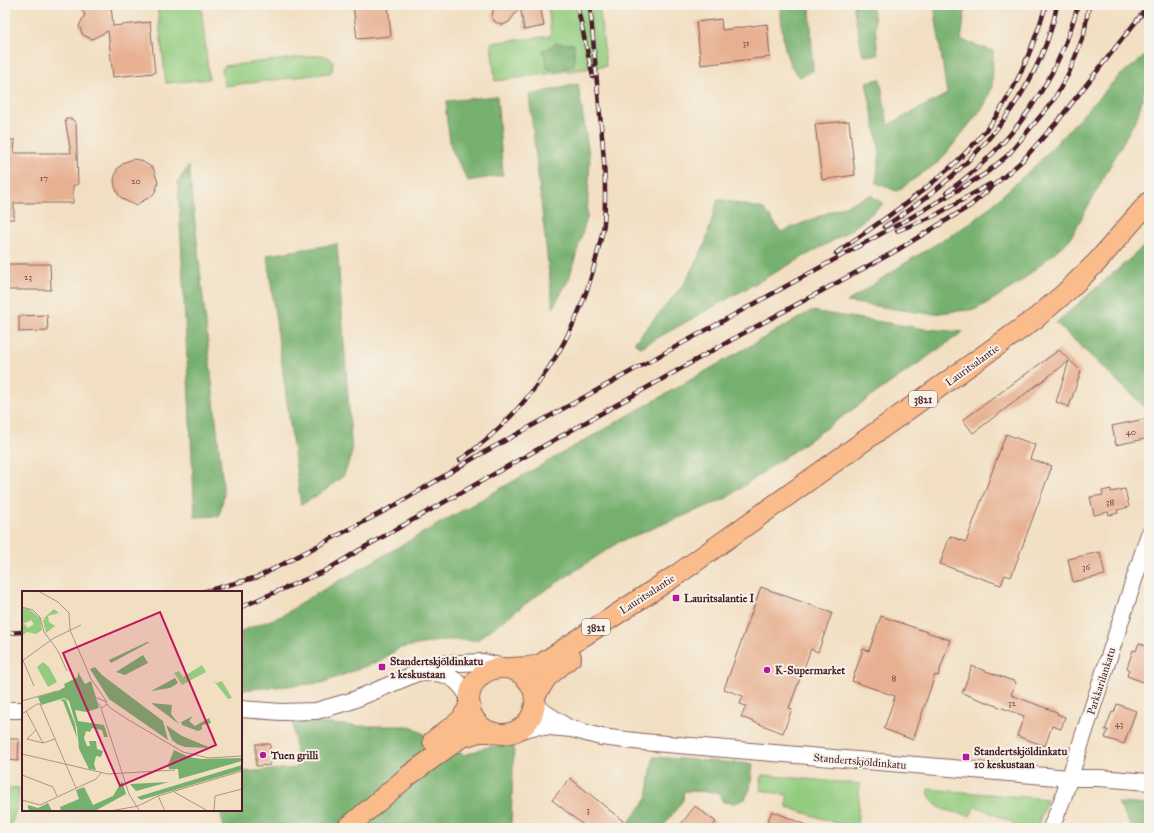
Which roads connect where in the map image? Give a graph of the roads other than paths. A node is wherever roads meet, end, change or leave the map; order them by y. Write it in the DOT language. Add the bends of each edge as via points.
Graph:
graph roads {
  1 [pos="1149,202"];
  2 [pos="1149,534"];
  3 [pos="678,574"];
  4 [pos="507,668"];
  5 [pos="416,674"];
  6 [pos="535,698"];
  7 [pos="469,702"];
  8 [pos="242,709"];
  9 [pos="5,710"];
  10 [pos="22,710"];
  11 [pos="572,729"];
  12 [pos="516,731"];
  13 [pos="491,732"];
  14 [pos="1069,778"];
  15 [pos="1149,782"];
  16 [pos="347,828"];
  17 [pos="1051,828"];
  1 -- 3 [label="main road, Lauritsalantie / 3821" via="1097,262 1036,318"];
  2 -- 14 [label="street, Parkkarilankatu"];
  3 -- 4 [label="main road, Lauritsalantie / 3821" via="541,664"];
  3 -- 6 [label="main road, Lauritsalantie / 3821" via="637,609 558,667 541,685"];
  4 -- 5 [label="street" via="483,662 451,663 434,665"];
  4 -- 6 [label="main road" via="525,677 531,684"];
  4 -- 7 [label="main road" via="495,669 480,677 471,690"];
  5 -- 7 [label="street" via="447,675 460,683"];
  5 -- 8 [label="street" via="351,701 316,711"];
  6 -- 11 [label="street, Standertskjöldinkatu" via="541,710"];
  6 -- 12 [label="main road" via="529,719"];
  7 -- 13 [label="main road" via="476,720"];
  7 -- 16 [label="main road" via="461,720 388,777 370,796"];
  9 -- 10 [label="street"];
  11 -- 12 [label="street, Standertskjöldinkatu" via="537,726"];
  11 -- 14 [label="street, Standertskjöldinkatu" via="601,737 643,742"];
  12 -- 13 [label="main road" via="505,734"];
  13 -- 16 [label="main road" via="479,732 460,738 397,784"];
  14 -- 15 [label="street, Standertskjöldinkatu"];
  14 -- 17 [label="street, Parkkarilankatu"];
}
